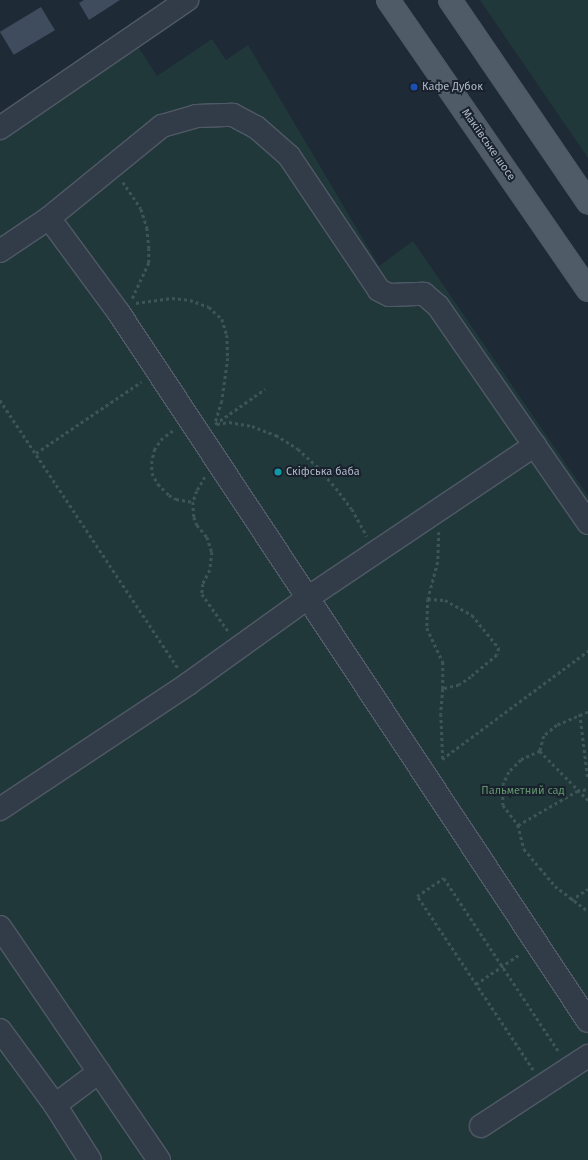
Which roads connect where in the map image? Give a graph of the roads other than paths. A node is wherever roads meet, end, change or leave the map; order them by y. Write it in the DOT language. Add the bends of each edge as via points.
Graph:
graph roads {
  1 [pos="187,0"];
  2 [pos="388,0"];
  3 [pos="450,0"];
  4 [pos="0,128"];
  5 [pos="588,202"];
  6 [pos="49,218"];
  7 [pos="0,251"];
  8 [pos="588,290"];
  9 [pos="535,445"];
  10 [pos="588,523"];
  11 [pos="309,597"];
  12 [pos="0,809"];
  13 [pos="0,926"];
  14 [pos="588,1022"];
  15 [pos="0,1030"];
  16 [pos="588,1056"];
  17 [pos="99,1072"];
  18 [pos="55,1105"];
  19 [pos="481,1126"];
  20 [pos="90,1160"];
  21 [pos="159,1160"];
  1 -- 4 [label="street"];
  2 -- 8 [label="main road, Макіївське шосе"];
  3 -- 5 [label="main road"];
  6 -- 7 [label="street"];
  6 -- 9 [label="street" via="162,126 196,116 233,115 256,127 289,156 379,290 389,295 424,294 438,306"];
  6 -- 11 [label="street" via="123,309 158,371 202,426 221,466"];
  9 -- 10 [label="street"];
  9 -- 11 [label="street"];
  11 -- 12 [label="street" via="188,684"];
  11 -- 14 [label="street"];
  13 -- 17 [label="street"];
  15 -- 18 [label="street"];
  16 -- 19 [label="street"];
  17 -- 18 [label="street"];
  17 -- 21 [label="street"];
  18 -- 20 [label="street"];
}
